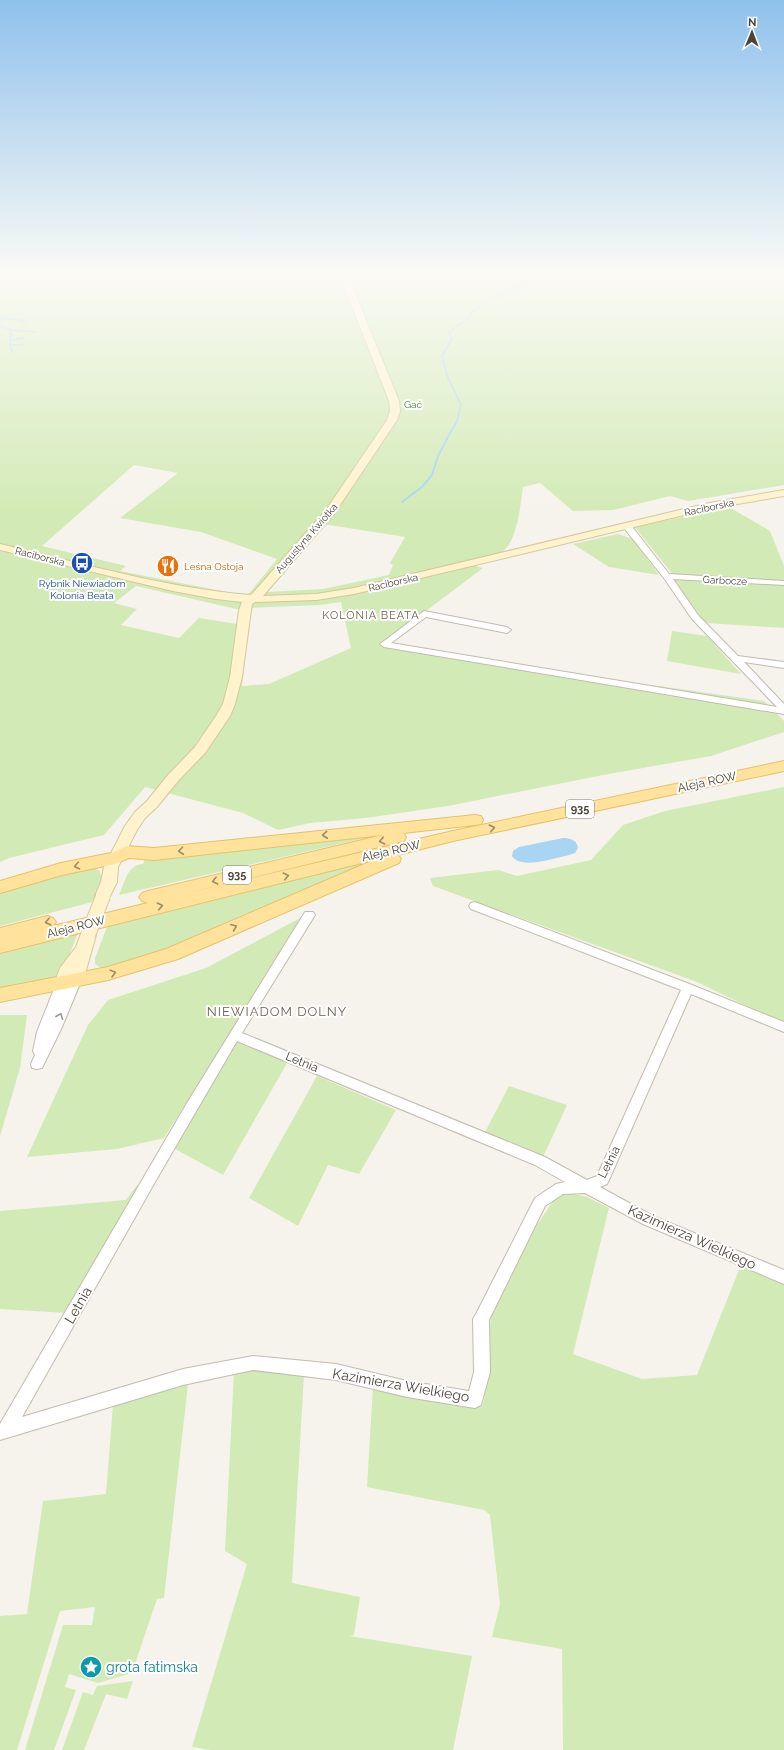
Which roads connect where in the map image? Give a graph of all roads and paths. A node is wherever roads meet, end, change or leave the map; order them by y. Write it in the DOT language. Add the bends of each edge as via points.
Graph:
graph roads {
  1 [pos="375,353"];
  2 [pos="784,493"];
  3 [pos="627,526"];
  4 [pos="0,547"];
  5 [pos="667,576"];
  6 [pos="784,583"];
  7 [pos="251,600"];
  8 [pos="507,630"];
  9 [pos="733,658"];
  10 [pos="784,665"];
  11 [pos="784,710"];
  12 [pos="784,756"];
  13 [pos="784,766"];
  14 [pos="475,820"];
  15 [pos="453,836"];
  16 [pos="121,855"];
  17 [pos="0,887"];
  18 [pos="475,906"];
  19 [pos="309,915"];
  20 [pos="0,934"];
  21 [pos="0,946"];
  22 [pos="68,982"];
  23 [pos="688,988"];
  24 [pos="0,995"];
  25 [pos="784,1027"];
  26 [pos="235,1035"];
  27 [pos="587,1187"];
  28 [pos="784,1277"];
  29 [pos="3,1431"];
  1 -- 7 [label="street, Augustyna Kwiotka" via="394,401 396,411 392,420 330,512"];
  2 -- 3 [label="street, Raciborska" via="709,506"];
  3 -- 5 [label="street"];
  3 -- 7 [label="street, Raciborska" via="354,591 299,599"];
  4 -- 7 [label="street, Raciborska" via="179,590"];
  5 -- 6 [label="street, Garbocze"];
  5 -- 9 [label="street" via="695,616"];
  7 -- 16 [label="street" via="245,610 236,677 223,716 200,750 152,804 147,817"];
  8 -- 11 [label="street" via="424,614 384,644"];
  9 -- 10 [label="street"];
  9 -- 11 [label="street"];
  12 -- 14 [label="main road, Aleja ROW / 935"];
  15 -- 13 [label="main road, Aleja ROW / 935, one-way"];
  14 -- 16 [label="main road, one-way" via="154,854"];
  14 -- 20 [label="main road, Aleja ROW / 935, one-way" via="264,868"];
  21 -- 15 [label="main road, Aleja ROW / 935, one-way"];
  22 -- 15 [label="main road, one-way" via="105,975 172,954"];
  16 -- 17 [label="main road, one-way"];
  16 -- 22 [label="street, bridge" via="120,867 106,889 82,950 68,968"];
  18 -- 23 [label="street"];
  19 -- 26 [label="street, Letnia"];
  22 -- 22 [label="street, one-way" via="43,1032 37,1064 56,1027"];
  22 -- 24 [label="main road"];
  23 -- 25 [label="street"];
  23 -- 27 [label="street, Letnia" via="602,1180"];
  26 -- 27 [label="street, Letnia" via="540,1161"];
  26 -- 29 [label="street, Letnia"];
  27 -- 28 [label="street, Kazimierza Wielkiego" via="648,1220"];
  27 -- 29 [label="street, Kazimierza Wielkiego" via="561,1188 540,1202 481,1319 482,1372 475,1400 407,1389 336,1372 253,1363 183,1377"];
}
